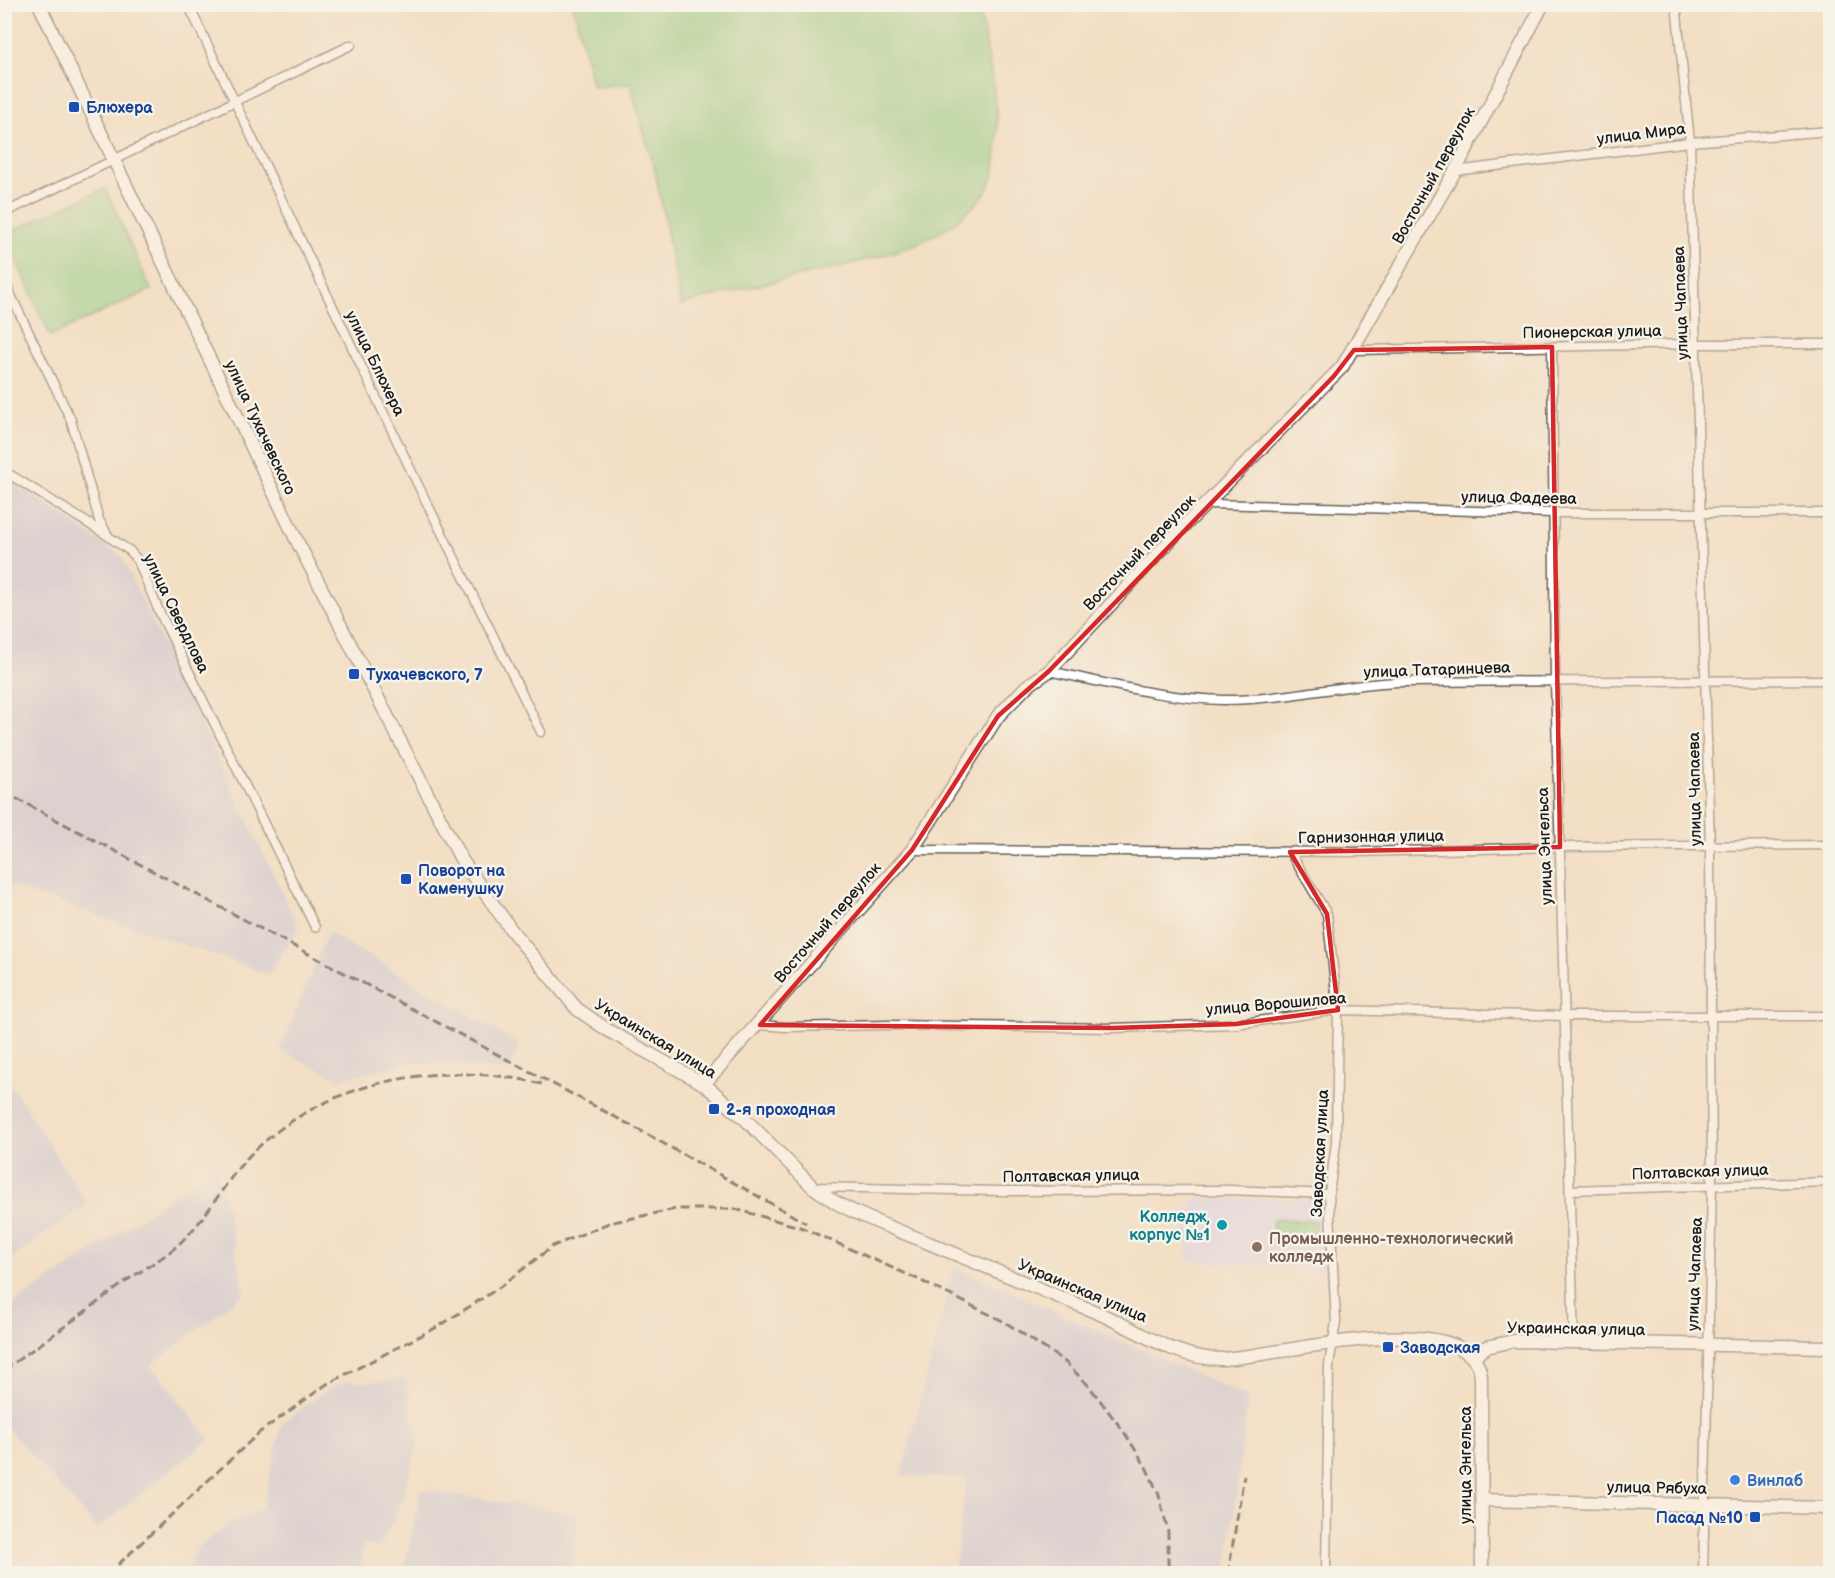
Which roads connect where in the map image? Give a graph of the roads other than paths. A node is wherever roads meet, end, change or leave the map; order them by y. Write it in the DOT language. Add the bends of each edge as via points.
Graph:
graph roads {
  1 [pos="39,4"];
  2 [pos="189,4"];
  3 [pos="1543,4"];
  4 [pos="1676,4"];
  5 [pos="351,45"];
  6 [pos="233,101"];
  7 [pos="1830,130"];
  8 [pos="1690,142"];
  9 [pos="116,159"];
  10 [pos="1455,171"];
  11 [pos="4,213"];
  12 [pos="4,281"];
  13 [pos="1696,344"];
  14 [pos="1830,344"];
  15 [pos="1552,347"];
  16 [pos="1354,350"];
  17 [pos="4,471"];
  18 [pos="1208,504"];
  19 [pos="1554,513"];
  20 [pos="1700,513"];
  21 [pos="1830,513"];
  22 [pos="110,537"];
  23 [pos="1049,671"];
  24 [pos="1830,680"];
  25 [pos="1555,681"];
  26 [pos="1707,681"];
  27 [pos="541,732"];
  28 [pos="1710,845"];
  29 [pos="1830,845"];
  30 [pos="1560,847"];
  31 [pos="912,850"];
  32 [pos="1290,852"];
  33 [pos="461,859"];
  34 [pos="315,927"];
  35 [pos="1338,1010"];
  36 [pos="1565,1016"];
  37 [pos="1830,1016"];
  38 [pos="1712,1017"];
  39 [pos="760,1025"];
  40 [pos="704,1084"];
  41 [pos="1830,1182"];
  42 [pos="1712,1185"];
  43 [pos="813,1187"];
  44 [pos="1570,1190"];
  45 [pos="1329,1194"];
  46 [pos="1333,1342"];
  47 [pos="1574,1344"];
  48 [pos="1707,1346"];
  49 [pos="1830,1347"];
  50 [pos="1474,1357"];
  51 [pos="1482,1500"];
  52 [pos="1702,1504"];
  53 [pos="1830,1508"];
  54 [pos="1326,1574"];
  55 [pos="1482,1574"];
  56 [pos="1703,1574"];
  1 -- 9 [label="main road, улица Тухачевского"];
  2 -- 6 [label="street, улица Блюхера"];
  3 -- 10 [label="main road, Восточный переулок"];
  4 -- 8 [label="street, улица Чапаева"];
  5 -- 6 [label="street"];
  6 -- 9 [label="street"];
  6 -- 27 [label="street, улица Блюхера"];
  7 -- 8 [label="street, улица Мира"];
  8 -- 10 [label="street, улица Мира"];
  8 -- 13 [label="street, улица Чапаева"];
  9 -- 11 [label="street"];
  9 -- 33 [label="main road, улица Тухачевского" via="297,541"];
  10 -- 16 [label="main road, Восточный переулок"];
  12 -- 22 [label="street, улица Свердлова" via="71,420 92,501"];
  13 -- 14 [label="street, Пионерская улица"];
  13 -- 15 [label="street, Пионерская улица"];
  13 -- 20 [label="street, улица Чапаева"];
  15 -- 16 [label="street, Пионерская улица"];
  15 -- 19 [label="street, улица Энгельса"];
  16 -- 18 [label="main road, Восточный переулок" via="1334,376"];
  17 -- 22 [label="street"];
  18 -- 19 [label="street, улица Фадеева"];
  18 -- 23 [label="main road, Восточный переулок"];
  19 -- 20 [label="street, улица Фадеева"];
  19 -- 25 [label="street, улица Энгельса"];
  20 -- 21 [label="street, улица Фадеева"];
  20 -- 26 [label="street, улица Чапаева"];
  22 -- 34 [label="street, улица Свердлова" via="130,551 147,577 158,609"];
  23 -- 25 [label="street, улица Татаринцева" via="1210,699 1397,682"];
  23 -- 31 [label="main road, Восточный переулок" via="1027,686 998,716"];
  24 -- 26 [label="street, улица Татаринцева"];
  25 -- 26 [label="street, улица Татаринцева"];
  25 -- 30 [label="street, улица Энгельса"];
  26 -- 28 [label="street, улица Чапаева"];
  28 -- 29 [label="street, Гарнизонная улица"];
  28 -- 30 [label="street, Гарнизонная улица"];
  28 -- 38 [label="street, улица Чапаева"];
  30 -- 32 [label="street, Гарнизонная улица"];
  30 -- 36 [label="street, улица Энгельса"];
  31 -- 32 [label="street, Гарнизонная улица"];
  31 -- 39 [label="main road, Восточный переулок"];
  32 -- 35 [label="street, Заводская улица" via="1327,914"];
  33 -- 40 [label="main road, Украинская улица" via="512,931 577,1009"];
  35 -- 36 [label="street, улица Ворошилова"];
  35 -- 39 [label="street, улица Ворошилова" via="1236,1024 1112,1028"];
  35 -- 45 [label="street, Заводская улица" via="1336,1143"];
  36 -- 38 [label="street, улица Ворошилова"];
  36 -- 44 [label="street, улица Энгельса"];
  37 -- 38 [label="street, улица Ворошилова"];
  38 -- 42 [label="street, улица Чапаева"];
  39 -- 40 [label="main road, Восточный переулок"];
  40 -- 43 [label="main road, Украинская улица"];
  41 -- 42 [label="street, Полтавская улица"];
  42 -- 44 [label="street, Полтавская улица"];
  42 -- 48 [label="street, улица Чапаева"];
  43 -- 45 [label="street, Полтавская улица" via="1000,1191 1211,1189"];
  43 -- 46 [label="main road, Украинская улица" via="857,1214 1117,1321 1186,1354 1228,1358"];
  44 -- 47 [label="street, улица Энгельса"];
  45 -- 46 [label="street, Заводская улица" via="1335,1278"];
  46 -- 50 [label="main road, Украинская улица" via="1432,1339 1455,1344"];
  46 -- 54 [label="street, Заводская улица" via="1329,1365"];
  47 -- 48 [label="main road, Украинская улица"];
  47 -- 50 [label="main road, Украинская улица" via="1495,1344"];
  48 -- 49 [label="main road, Украинская улица"];
  48 -- 52 [label="street, улица Чапаева"];
  50 -- 51 [label="main road, улица Энгельса" via="1481,1377"];
  51 -- 52 [label="main road, улица Рябуха"];
  51 -- 55 [label="main road, улица Энгельса"];
  52 -- 53 [label="main road, улица Рябуха"];
  52 -- 56 [label="street, улица Чапаева"];
}
